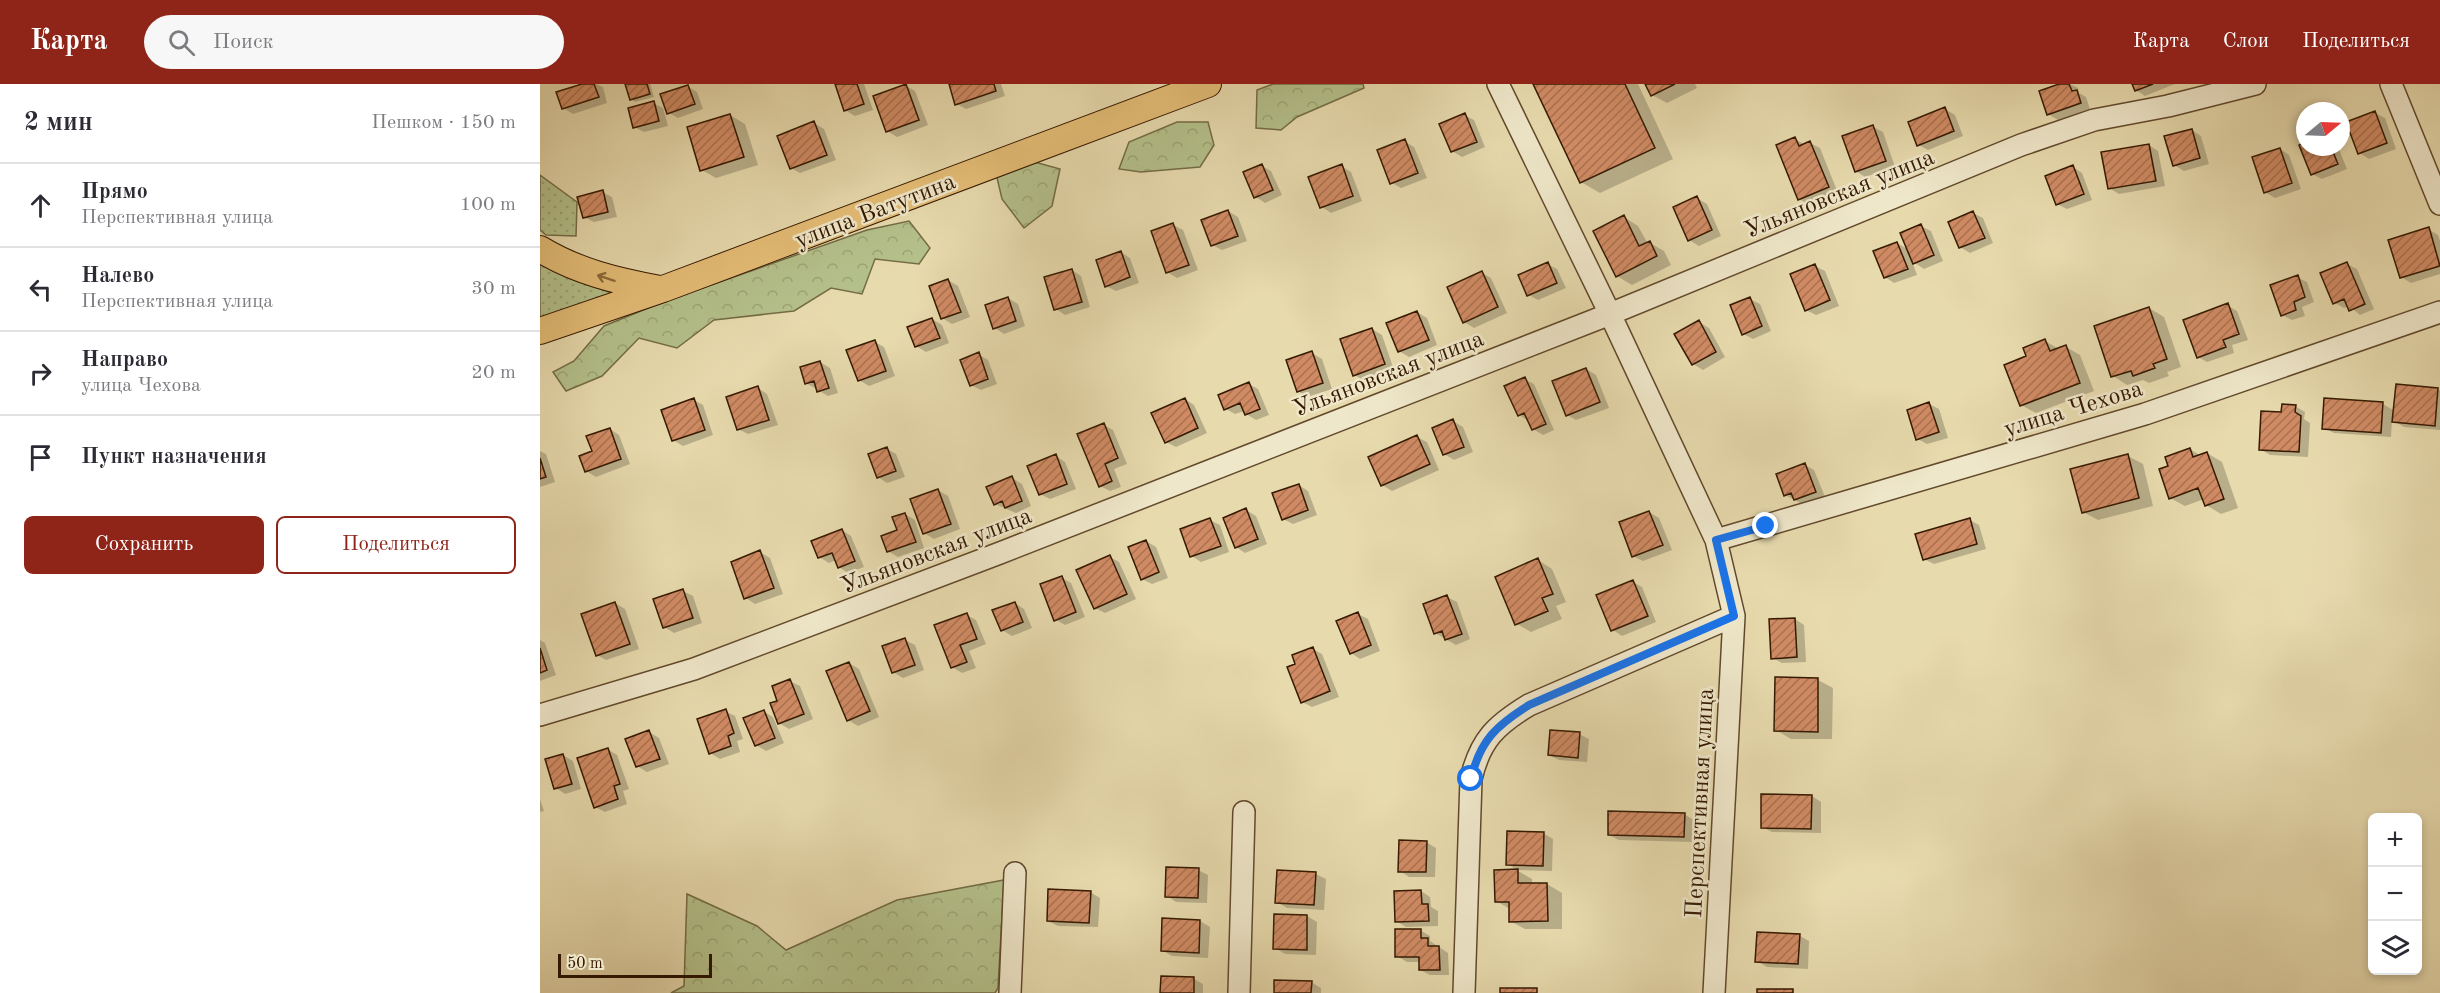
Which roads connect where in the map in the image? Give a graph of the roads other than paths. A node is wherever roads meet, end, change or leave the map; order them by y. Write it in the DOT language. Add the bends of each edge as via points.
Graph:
graph roads {
  1 [pos="1208,84"];
  2 [pos="1498,84"];
  3 [pos="2255,84"];
  4 [pos="2391,84"];
  5 [pos="2440,204"];
  6 [pos="540,249"];
  7 [pos="663,289"];
  8 [pos="2440,312"];
  9 [pos="1610,314"];
  10 [pos="540,331"];
  11 [pos="1716,540"];
  12 [pos="1734,616"];
  13 [pos="540,715"];
  14 [pos="1244,812"];
  15 [pos="1016,873"];
  16 [pos="1010,993"];
  17 [pos="1239,993"];
  18 [pos="1464,993"];
  19 [pos="1714,993"];
  1 -- 7 [label="main road, улица Ватутина"];
  2 -- 9 [label="street, Перспективная улица"];
  3 -- 9 [label="street, Ульяновская улица" via="2094,120 2021,146"];
  4 -- 5 [label="street"];
  7 -- 6 [label="main road, one-way" via="613,280 564,264"];
  7 -- 10 [label="main road, улица Ватутина"];
  8 -- 11 [label="street, улица Чехова" via="2145,414"];
  9 -- 11 [label="street, Перспективная улица"];
  9 -- 13 [label="street, Ульяновская улица" via="694,669"];
  11 -- 12 [label="street, Перспективная улица"];
  12 -- 18 [label="street" via="1529,705 1484,741 1471,779"];
  12 -- 19 [label="street, Перспективная улица"];
  14 -- 17 [label="street"];
  15 -- 16 [label="street"];
}
